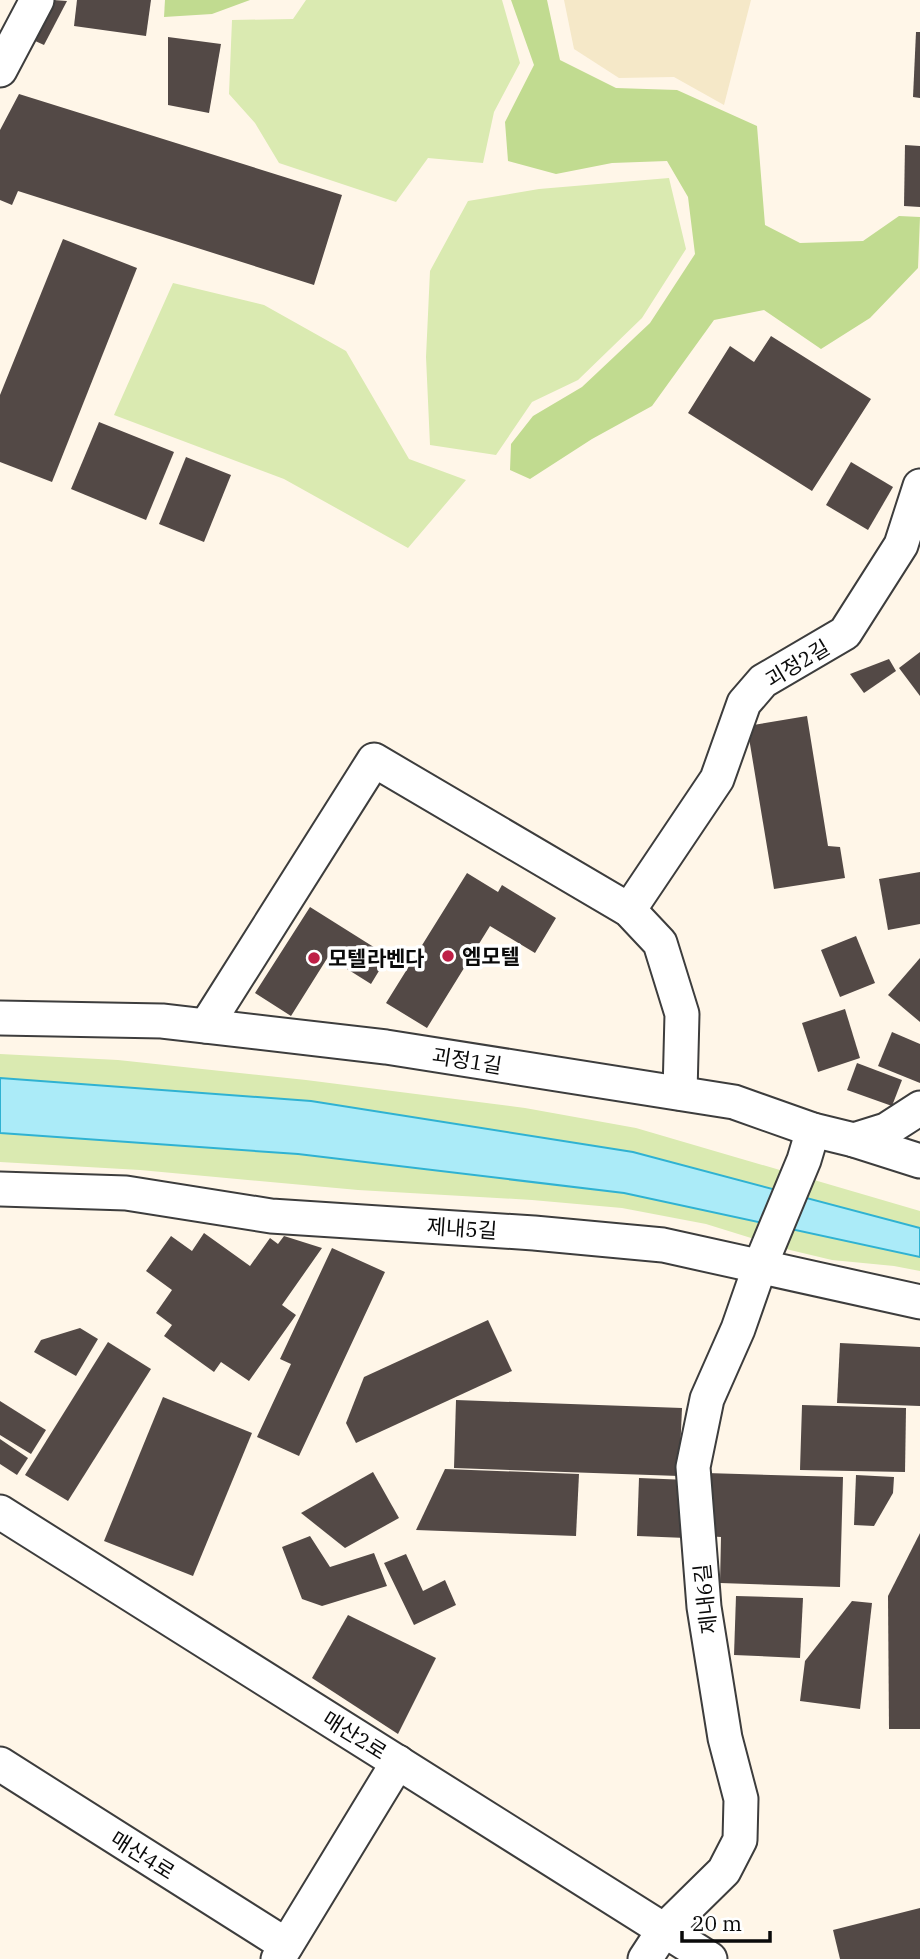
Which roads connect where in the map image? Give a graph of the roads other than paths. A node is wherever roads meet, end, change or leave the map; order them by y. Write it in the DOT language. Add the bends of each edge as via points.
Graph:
graph roads {
  1 [pos="37,0"];
  2 [pos="0,70"];
  3 [pos="920,486"];
  4 [pos="629,911"];
  5 [pos="0,1018"];
  6 [pos="206,1026"];
  7 [pos="680,1093"];
  8 [pos="920,1108"];
  9 [pos="855,1140"];
  10 [pos="808,1145"];
  11 [pos="920,1161"];
  12 [pos="0,1189"];
  13 [pos="764,1258"];
  14 [pos="920,1302"];
  15 [pos="0,1512"];
  16 [pos="398,1762"];
  17 [pos="0,1764"];
  18 [pos="664,1930"];
  19 [pos="282,1952"];
  20 [pos="645,1959"];
  21 [pos="710,1959"];
  1 -- 2 [label="street"];
  3 -- 4 [label="street, 괴정2길" via="901,545 845,633 763,681 744,703 717,779"];
  4 -- 6 [label="street" via="374,761"];
  4 -- 7 [label="street" via="660,943 682,1014"];
  5 -- 6 [label="street, 괴정1길"];
  6 -- 7 [label="street, 괴정1길" via="386,1047"];
  7 -- 10 [label="street, 괴정1길" via="734,1102"];
  8 -- 9 [label="street" via="886,1130"];
  9 -- 10 [label="street, 괴정1길"];
  9 -- 11 [label="street, 괴정1길"];
  10 -- 13 [label="street, 제내6길"];
  12 -- 13 [label="street, 제내5길" via="126,1193 271,1216 534,1233"];
  13 -- 14 [label="street, 제내5길"];
  13 -- 18 [label="street, 제내6길" via="707,1399 693,1467 704,1607 725,1738 741,1799 740,1840 724,1871"];
  15 -- 16 [label="street, 매산2로"];
  16 -- 18 [label="street, 매산2로"];
  16 -- 19 [label="street, 매산4로"];
  17 -- 19 [label="street, 매산4로"];
  18 -- 20 [label="street, 제내6길"];
  18 -- 21 [label="street, 매산2로"];
}
